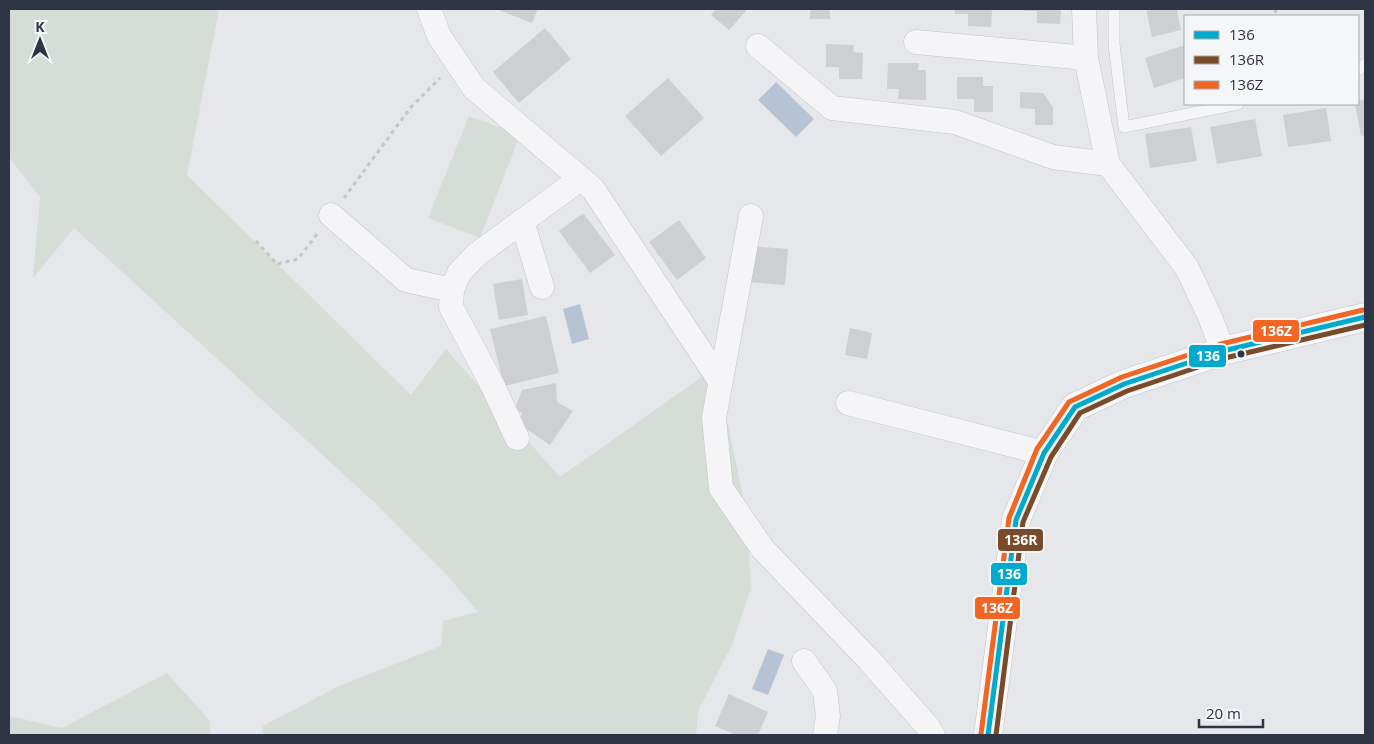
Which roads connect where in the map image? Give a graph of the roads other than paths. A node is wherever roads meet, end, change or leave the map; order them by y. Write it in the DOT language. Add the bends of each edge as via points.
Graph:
graph roads {
  1 [pos="429,9"];
  2 [pos="1084,9"];
  3 [pos="1114,9"];
  4 [pos="916,42"];
  5 [pos="758,46"];
  6 [pos="1086,58"];
  7 [pos="1233,105"];
  8 [pos="1108,164"];
  9 [pos="580,179"];
  10 [pos="331,215"];
  11 [pos="751,216"];
  12 [pos="522,221"];
  13 [pos="542,287"];
  14 [pos="452,290"];
  15 [pos="1365,317"];
  16 [pos="1223,351"];
  17 [pos="720,381"];
  18 [pos="848,404"];
  19 [pos="517,438"];
  20 [pos="1044,453"];
  21 [pos="804,661"];
  22 [pos="825,735"];
  23 [pos="933,735"];
  24 [pos="988,735"];
  1 -- 9 [label="street" via="439,36 474,88"];
  2 -- 6 [label="street"];
  3 -- 7 [label="lane" via="1114,44 1124,126"];
  4 -- 6 [label="street"];
  5 -- 8 [label="street" via="832,108 955,122 1052,157"];
  6 -- 8 [label="street"];
  8 -- 16 [label="street" via="1187,268"];
  9 -- 12 [label="street"];
  9 -- 17 [label="street" via="593,189"];
  10 -- 14 [label="street" via="406,280"];
  11 -- 17 [label="street"];
  12 -- 13 [label="street"];
  12 -- 14 [label="street" via="476,255 459,273"];
  14 -- 19 [label="street" via="451,307"];
  15 -- 16 [label="main road"];
  16 -- 20 [label="main road" via="1124,384 1075,407"];
  17 -- 23 [label="street" via="714,418 721,488 762,548 869,660"];
  18 -- 20 [label="street"];
  20 -- 24 [label="main road" via="1016,520"];
  21 -- 22 [label="street" via="825,691 828,716"];
}
